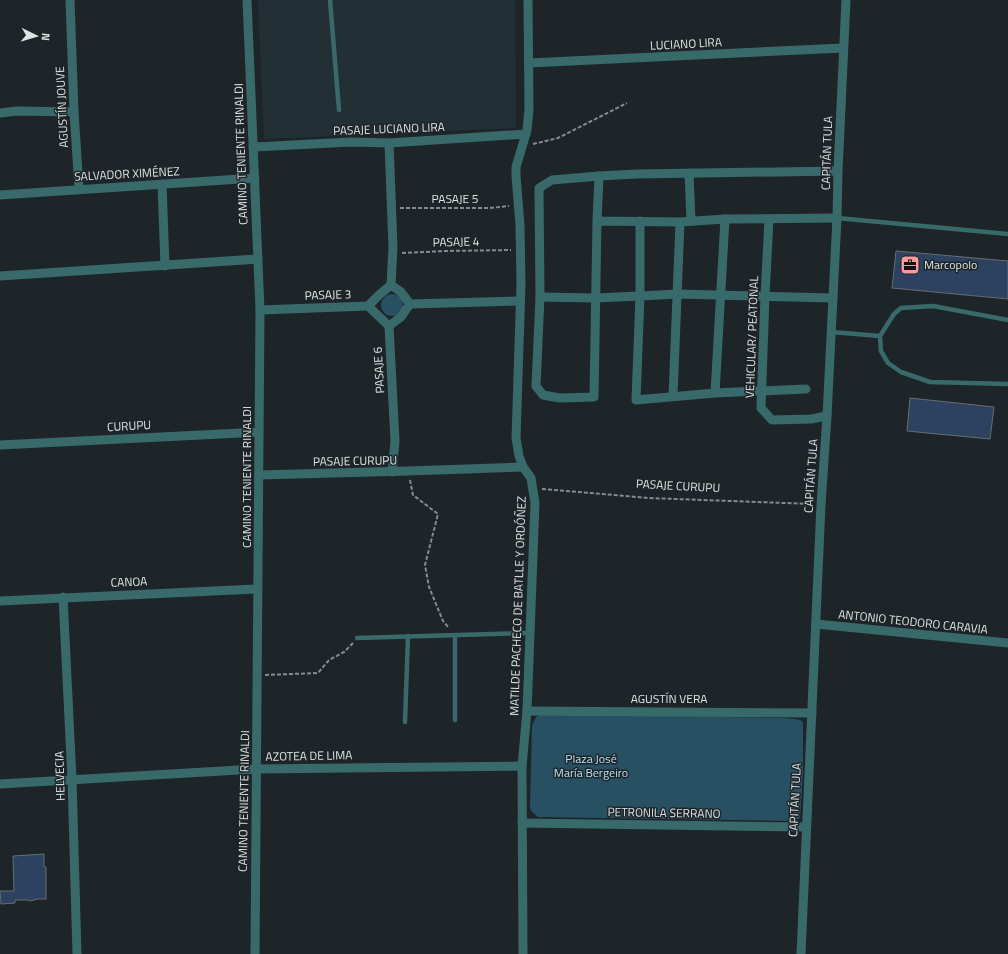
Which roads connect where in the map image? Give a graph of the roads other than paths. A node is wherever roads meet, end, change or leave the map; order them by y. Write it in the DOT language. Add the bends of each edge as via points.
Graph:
graph roads {
  1 [pos="70,0"];
  2 [pos="247,0"];
  3 [pos="330,0"];
  4 [pos="528,0"];
  5 [pos="846,0"];
  6 [pos="843,48"];
  7 [pos="529,63"];
  8 [pos="339,110"];
  9 [pos="74,112"];
  10 [pos="0,113"];
  11 [pos="526,134"];
  12 [pos="389,143"];
  13 [pos="253,147"];
  14 [pos="838,171"];
  15 [pos="689,173"];
  16 [pos="599,176"];
  17 [pos="255,178"];
  18 [pos="162,184"];
  19 [pos="79,188"];
  20 [pos="0,195"];
  21 [pos="837,218"];
  22 [pos="725,219"];
  23 [pos="769,219"];
  24 [pos="597,221"];
  25 [pos="640,221"];
  26 [pos="691,221"];
  27 [pos="680,222"];
  28 [pos="1008,234"];
  29 [pos="258,259"];
  30 [pos="165,266"];
  31 [pos="0,276"];
  32 [pos="391,285"];
  33 [pos="677,294"];
  34 [pos="721,295"];
  35 [pos="640,296"];
  36 [pos="765,296"];
  37 [pos="540,297"];
  38 [pos="595,298"];
  39 [pos="833,298"];
  40 [pos="520,301"];
  41 [pos="410,304"];
  42 [pos="368,306"];
  43 [pos="260,310"];
  44 [pos="1008,320"];
  45 [pos="389,326"];
  46 [pos="831,332"];
  47 [pos="880,336"];
  48 [pos="1008,384"];
  49 [pos="806,389"];
  50 [pos="762,392"];
  51 [pos="715,393"];
  52 [pos="673,396"];
  53 [pos="827,416"];
  54 [pos="259,432"];
  55 [pos="0,445"];
  56 [pos="523,467"];
  57 [pos="392,472"];
  58 [pos="259,475"];
  59 [pos="258,589"];
  60 [pos="63,597"];
  61 [pos="0,601"];
  62 [pos="816,624"];
  63 [pos="529,633"];
  64 [pos="455,635"];
  65 [pos="408,636"];
  66 [pos="357,638"];
  67 [pos="1008,643"];
  68 [pos="527,711"];
  69 [pos="812,713"];
  70 [pos="455,720"];
  71 [pos="405,722"];
  72 [pos="522,766"];
  73 [pos="256,769"];
  74 [pos="72,779"];
  75 [pos="0,784"];
  76 [pos="522,823"];
  77 [pos="806,827"];
  78 [pos="77,954"];
  79 [pos="255,954"];
  80 [pos="523,954"];
  81 [pos="800,954"];
  1 -- 9 [label="street, AGUSTÍN JOUVE"];
  2 -- 13 [label="street, CAMINO TENIENTE RINALDI"];
  3 -- 8 [label="lane"];
  4 -- 7 [label="street, MATILDE PACHECO DE BATLLE Y ORDÓÑEZ"];
  5 -- 6 [label="street, CAPITÁN TULA"];
  6 -- 7 [label="street, LUCIANO LIRA"];
  6 -- 14 [label="street, CAPITÁN TULA"];
  7 -- 11 [label="street, MATILDE PACHECO DE BATLLE Y ORDÓÑEZ"];
  9 -- 10 [label="street"];
  9 -- 19 [label="street, AGUSTÍN JOUVE"];
  11 -- 12 [label="street, PASAJE LUCIANO LIRA"];
  11 -- 40 [label="street, MATILDE PACHECO DE BATLLE Y ORDÓÑEZ" via="516,167 520,225"];
  12 -- 13 [label="street, PASAJE LUCIANO LIRA" via="351,142"];
  12 -- 32 [label="street"];
  13 -- 17 [label="street, CAMINO TENIENTE RINALDI"];
  14 -- 15 [label="street"];
  14 -- 21 [label="street, CAPITÁN TULA"];
  15 -- 16 [label="street"];
  15 -- 26 [label="street"];
  16 -- 24 [label="street"];
  16 -- 37 [label="street" via="552,180 539,188"];
  17 -- 18 [label="street, SALVADOR XIMÉNEZ"];
  17 -- 29 [label="street, CAMINO TENIENTE RINALDI"];
  18 -- 19 [label="street, SALVADOR XIMÉNEZ"];
  18 -- 30 [label="street"];
  19 -- 20 [label="street, SALVADOR XIMÉNEZ"];
  21 -- 23 [label="street"];
  21 -- 28 [label="lane"];
  21 -- 39 [label="street, CAPITÁN TULA"];
  22 -- 23 [label="street"];
  22 -- 26 [label="street"];
  22 -- 34 [label="street"];
  23 -- 36 [label="street, VEHICULAR/ PEATONAL"];
  24 -- 25 [label="street"];
  24 -- 38 [label="street"];
  25 -- 27 [label="street"];
  25 -- 35 [label="street"];
  26 -- 27 [label="street"];
  27 -- 33 [label="street"];
  29 -- 30 [label="street"];
  29 -- 43 [label="street, CAMINO TENIENTE RINALDI"];
  30 -- 31 [label="street"];
  32 -- 41 [label="street" via="401,292"];
  32 -- 42 [label="street"];
  33 -- 34 [label="street"];
  33 -- 35 [label="street"];
  33 -- 52 [label="street"];
  34 -- 36 [label="street"];
  34 -- 51 [label="street"];
  35 -- 38 [label="street"];
  35 -- 52 [label="street" via="636,400"];
  36 -- 39 [label="street"];
  36 -- 50 [label="street, VEHICULAR/ PEATONAL"];
  37 -- 38 [label="street"];
  37 -- 38 [label="street" via="536,386 543,395 560,398 594,397"];
  39 -- 46 [label="street, CAPITÁN TULA"];
  40 -- 41 [label="street"];
  40 -- 56 [label="street, MATILDE PACHECO DE BATLLE Y ORDÓÑEZ" via="516,438"];
  41 -- 45 [label="street" via="401,317"];
  42 -- 43 [label="street, PASAJE 3"];
  42 -- 45 [label="street, PASAJE 3"];
  43 -- 54 [label="street, CAMINO TENIENTE RINALDI"];
  44 -- 47 [label="lane" via="933,306 901,308"];
  45 -- 57 [label="street, PASAJE 6" via="395,441"];
  46 -- 47 [label="lane"];
  46 -- 53 [label="street, CAPITÁN TULA"];
  47 -- 48 [label="lane" via="881,352 888,363 901,372 930,382"];
  49 -- 50 [label="street"];
  50 -- 51 [label="street"];
  50 -- 53 [label="street, VEHICULAR/ PEATONAL" via="761,408 772,420"];
  51 -- 52 [label="street"];
  53 -- 62 [label="street, CAPITÁN TULA"];
  54 -- 55 [label="street, CURUPU"];
  54 -- 58 [label="street, CAMINO TENIENTE RINALDI"];
  56 -- 57 [label="street, PASAJE CURUPU"];
  56 -- 63 [label="street, MATILDE PACHECO DE BATLLE Y ORDÓÑEZ" via="530,478 535,503"];
  57 -- 58 [label="street, PASAJE CURUPU"];
  58 -- 59 [label="street, CAMINO TENIENTE RINALDI"];
  59 -- 60 [label="street, CANOA"];
  59 -- 73 [label="street, CAMINO TENIENTE RINALDI"];
  60 -- 61 [label="street, CANOA"];
  60 -- 74 [label="street, HELVECIA"];
  62 -- 67 [label="street, ANTONIO TEODORO CARAVIA"];
  62 -- 69 [label="street, CAPITÁN TULA"];
  63 -- 64 [label="lane"];
  63 -- 68 [label="street, MATILDE PACHECO DE BATLLE Y ORDÓÑEZ"];
  64 -- 65 [label="lane"];
  64 -- 70 [label="lane"];
  65 -- 66 [label="lane"];
  65 -- 71 [label="lane"];
  68 -- 69 [label="street, AGUSTÍN VERA"];
  68 -- 72 [label="street, MATILDE PACHECO DE BATLLE Y ORDÓÑEZ"];
  69 -- 77 [label="street, CAPITÁN TULA"];
  72 -- 73 [label="street, AZOTEA DE LIMA"];
  72 -- 76 [label="street, MATILDE PACHECO DE BATLLE Y ORDÓÑEZ"];
  73 -- 74 [label="street, AZOTEA DE LIMA"];
  73 -- 79 [label="street, CAMINO TENIENTE RINALDI"];
  74 -- 75 [label="street, AZOTEA DE LIMA"];
  74 -- 78 [label="street, HELVECIA"];
  76 -- 77 [label="street, PETRONILA SERRANO"];
  76 -- 80 [label="street, MATILDE PACHECO DE BATLLE Y ORDÓÑEZ"];
  77 -- 81 [label="street, CAPITÁN TULA"];
}
